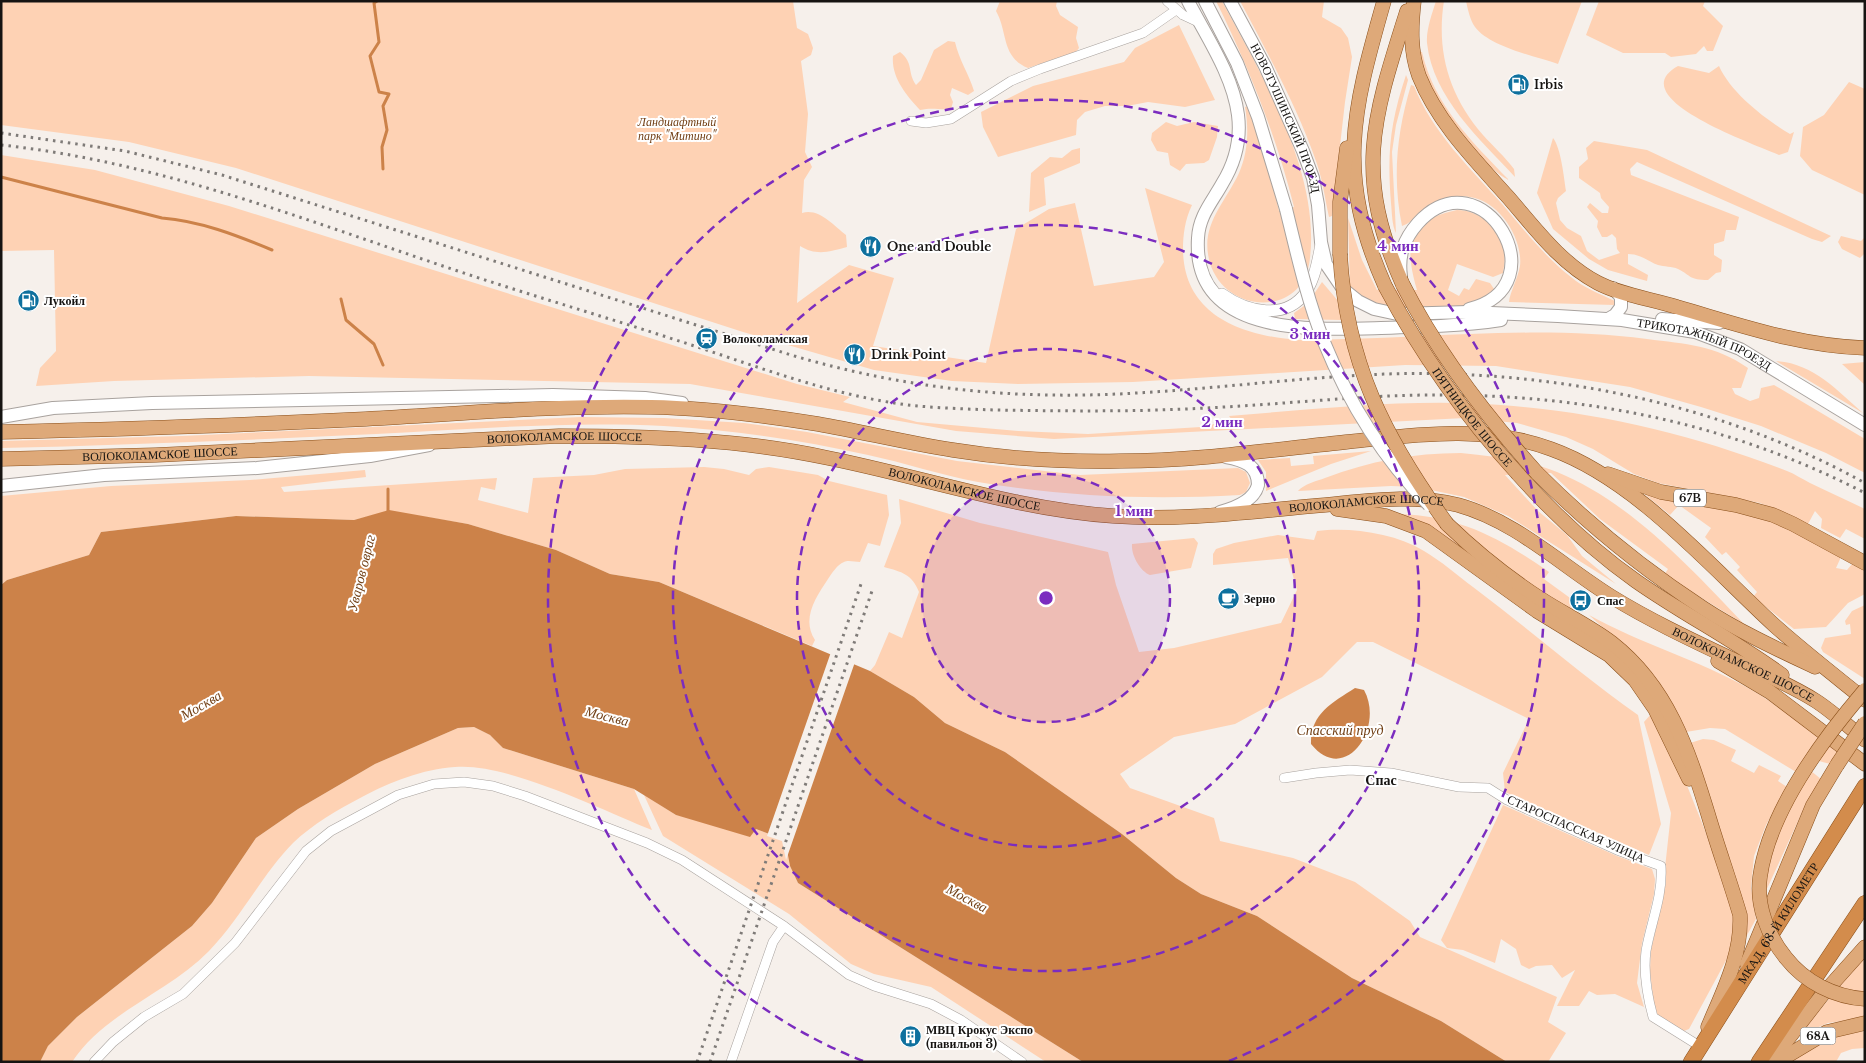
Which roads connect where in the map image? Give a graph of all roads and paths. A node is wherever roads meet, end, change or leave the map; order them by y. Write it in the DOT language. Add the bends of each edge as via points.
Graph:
graph roads {
  1 [pos="1167,1"];
  2 [pos="1188,1"];
  3 [pos="1205,1"];
  4 [pos="1230,1"];
  5 [pos="1384,1"];
  6 [pos="1410,1"];
  7 [pos="1414,1"];
  8 [pos="1176,10"];
  9 [pos="1198,22"];
  10 [pos="911,121"];
  11 [pos="1355,121"];
  12 [pos="1321,242"];
  13 [pos="1206,280"];
  14 [pos="1403,285"];
  15 [pos="1613,288"];
  16 [pos="1448,312"];
  17 [pos="1526,316"];
  18 [pos="1608,319"];
  19 [pos="1622,320"];
  20 [pos="1737,325"];
  21 [pos="1865,348"];
  22 [pos="726,411"];
  23 [pos="1,417"];
  24 [pos="1865,424"];
  25 [pos="1,432"];
  26 [pos="442,442"];
  27 [pos="1217,455"];
  28 [pos="1571,458"];
  29 [pos="1,459"];
  30 [pos="1,486"];
  31 [pos="1314,506"];
  32 [pos="1211,515"];
  33 [pos="1447,524"];
  34 [pos="1865,563"];
  35 [pos="1614,599"];
  36 [pos="1836,677"];
  37 [pos="1865,690"];
  38 [pos="1865,700"];
  39 [pos="1817,701"];
  40 [pos="1865,723"];
  41 [pos="1865,740"];
  42 [pos="1865,764"];
  43 [pos="1284,778"];
  44 [pos="1865,786"];
  45 [pos="1708,816"];
  46 [pos="1865,903"];
  47 [pos="784,926"];
  48 [pos="1865,947"];
  49 [pos="1736,990"];
  50 [pos="1865,999"];
  51 [pos="1865,1023"];
  52 [pos="1701,1046"];
  53 [pos="94,1062"];
  54 [pos="731,1062"];
  55 [pos="1022,1062"];
  56 [pos="1691,1062"];
  57 [pos="1760,1062"];
  58 [pos="1770,1062"];
  59 [pos="1777,1062"];
  1 -- 8 [label="street"];
  2 -- 9 [label="main road"];
  3 -- 33 [label="main road, bridge" via="1237,63 1258,117 1312,307 1338,373 1359,411 1411,487"];
  4 -- 12 [label="main road, НОВОТУШИНСКИЙ ПРОЕЗД" via="1265,66 1303,151 1313,178"];
  5 -- 11 [label="main road, ПЯТНИЦКОЕ ШОССЕ"];
  6 -- 14 [label="main road, ПЯТНИЦКОЕ ШОССЕ" via="1379,105 1371,158 1378,217 1386,249"];
  7 -- 15 [label="main road" via="1411,39 1414,60 1425,89 1443,120 1564,260 1599,283"];
  8 -- 9 [label="street"];
  8 -- 10 [label="street" via="1143,33 1011,81 951,118 926,123"];
  9 -- 13 [label="main road" via="1234,95 1238,123 1237,149 1230,168 1204,211 1200,225 1199,252"];
  11 -- 33 [label="main road, bridge" via="1343,167 1340,202 1342,284 1350,329 1374,406 1417,483"];
  11 -- 39 [label="main road, ПЯТНИЦКОЕ ШОССЕ, bridge" via="1356,193 1369,250 1403,319 1474,423 1562,520 1598,552 1674,606 1751,653"];
  12 -- 13 [label="street" via="1306,292 1281,310 1249,308 1231,300"];
  12 -- 16 [label="main road, ТРИКОТАЖНЫЙ ПРОЕЗД" via="1333,277 1358,302 1396,314"];
  13 -- 17 [label="main road, ТРИКОТАЖНЫЙ ПРОЕЗД" via="1226,305 1244,316 1283,327 1460,326"];
  14 -- 16 [label="main road" via="1402,248 1422,219 1446,206 1458,204 1481,209 1499,224 1507,236 1511,265 1507,280 1495,299 1483,306"];
  14 -- 36 [label="main road, ПЯТНИЦКОЕ ШОССЕ, bridge" via="1416,311 1486,413 1537,473 1577,512 1650,572 1712,613"];
  15 -- 18 [label="main road" via="1620,297 1621,307"];
  15 -- 20 [label="main road"];
  16 -- 17 [label="main road, ТРИКОТАЖНЫЙ ПРОЕЗД"];
  17 -- 18 [label="main road, ТРИКОТАЖНЫЙ ПРОЕЗД"];
  18 -- 19 [label="main road, ТРИКОТАЖНЫЙ ПРОЕЗД"];
  19 -- 20 [label="main road" via="1681,320"];
  19 -- 24 [label="main road, ТРИКОТАЖНЫЙ ПРОЕЗД" via="1695,332 1722,340"];
  20 -- 21 [label="main road" via="1807,343"];
  22 -- 23 [label="main road, ВОЛОКОЛАМСКОЕ ШОССЕ" via="645,398 553,395 152,403 53,408"];
  22 -- 25 [label="main road, ВОЛОКОЛАМСКОЕ ШОССЕ" via="598,407 191,427"];
  22 -- 27 [label="main road, ВОЛОКОЛАМСКОЕ ШОССЕ" via="1008,457 1124,461"];
  26 -- 29 [label="main road, ВОЛОКОЛАМСКОЕ ШОССЕ"];
  26 -- 30 [label="main road" via="387,454 275,466"];
  26 -- 32 [label="main road, ВОЛОКОЛАМСКОЕ ШОССЕ" via="559,436 722,442 825,457 1060,511 1130,517"];
  27 -- 28 [label="main road, ВОЛОКОЛАМСКОЕ ШОССЕ" via="1446,432 1528,442"];
  27 -- 32 [label="main road" via="1235,458 1252,467 1258,485 1252,497"];
  28 -- 34 [label="main road, 67B" via="1661,492 1756,510 1793,524"];
  28 -- 36 [label="main road, ВОЛОКОЛАМСКОЕ ШОССЕ" via="1610,481 1667,524 1771,623"];
  31 -- 32 [label="main road, ВОЛОКОЛАМСКОЕ ШОССЕ"];
  31 -- 35 [label="main road, ВОЛОКОЛАМСКОЕ ШОССЕ" via="1397,498 1460,506 1518,533"];
  31 -- 45 [label="main road" via="1386,516 1426,531 1537,612 1609,655 1635,680 1663,722"];
  33 -- 45 [label="main road" via="1469,546 1517,583 1613,644 1655,686 1680,731"];
  35 -- 39 [label="main road, ВОЛОКОЛАМСКОЕ ШОССЕ"];
  35 -- 42 [label="main road" via="1770,692"];
  36 -- 38 [label="main road, ВОЛОКОЛАМСКОЕ ШОССЕ"];
  37 -- 50 [label="main road, bridge" via="1825,741 1791,794 1773,830 1760,878 1761,907 1767,928 1792,966 1819,986 1837,994"];
  39 -- 41 [label="main road, ВОЛОКОЛАМСКОЕ ШОССЕ"];
  40 -- 49 [label="main road, bridge" via="1813,806"];
  43 -- 52 [label="street, СТАРОСПАССКАЯ УЛИЦА" via="1350,770 1391,773 1460,787 1488,788 1507,800 1616,850 1662,866 1662,883 1646,950 1644,973 1648,1000 1653,1017"];
  44 -- 49 [label="highway, МКАД, 68-Й КИЛОМЕТР"];
  45 -- 52 [label="main road" via="1740,916 1740,933 1731,971"];
  46 -- 57 [label="highway"];
  47 -- 53 [label="street" via="690,865 647,843 493,786 464,782 434,784 398,795 359,815 306,851 235,943 183,994 144,1017 112,1042"];
  47 -- 54 [label="street" via="773,942"];
  47 -- 55 [label="street" via="849,975 931,1004 961,1020"];
  48 -- 58 [label="main road"];
  49 -- 52 [label="highway, МКАД, 68-Й КИЛОМЕТР"];
  51 -- 59 [label="main road, 68A" via="1827,1032"];
  52 -- 56 [label="highway, МКАД, 68-Й КИЛОМЕТР"];
}
